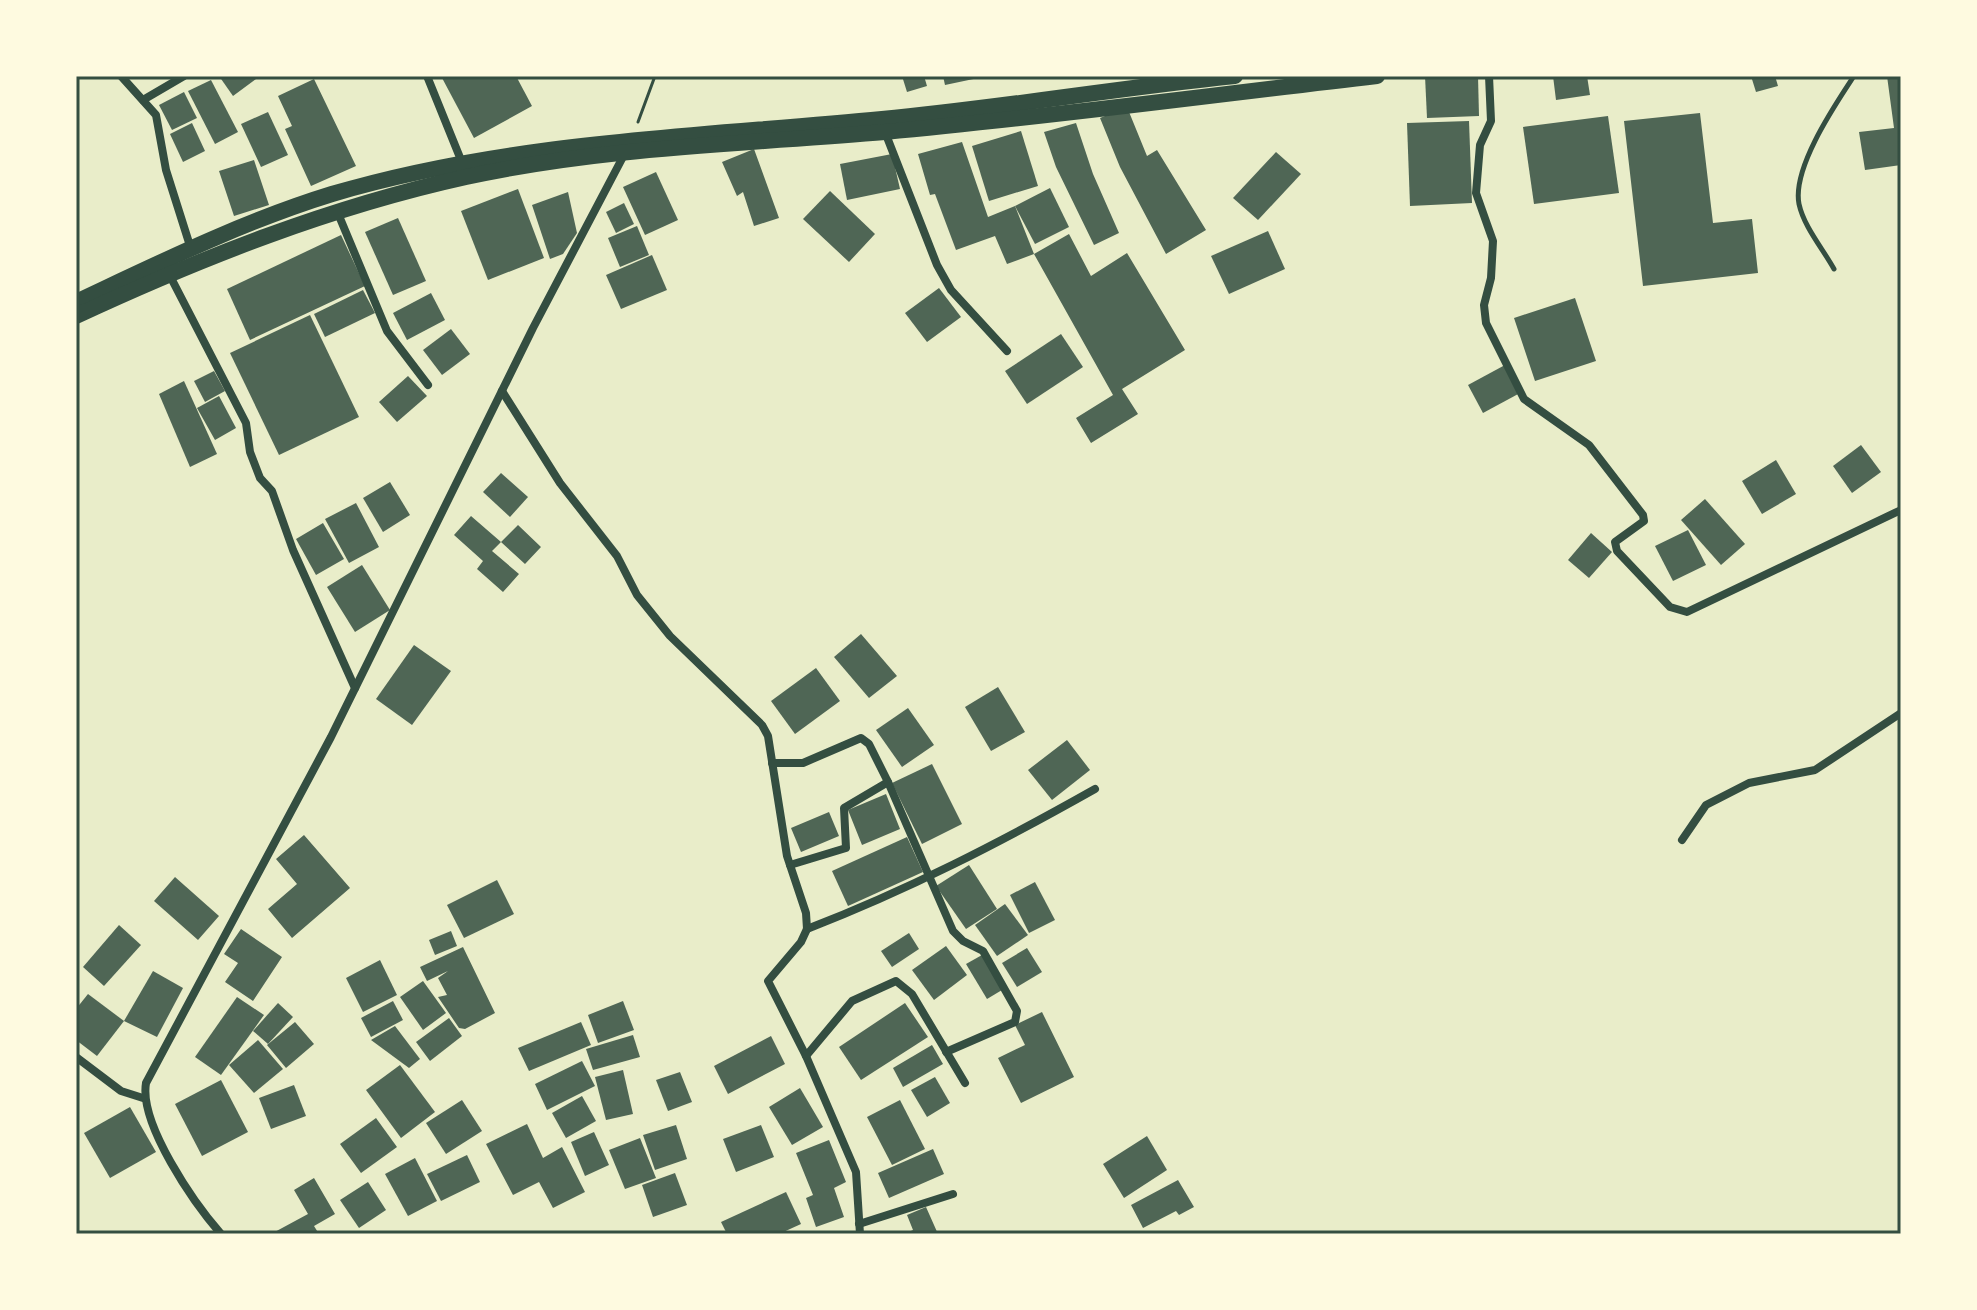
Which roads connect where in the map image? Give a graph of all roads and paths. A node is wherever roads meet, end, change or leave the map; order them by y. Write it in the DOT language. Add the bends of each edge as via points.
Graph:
graph roads {
  1 [pos="121,76"];
  2 [pos="184,76"];
  3 [pos="427,76"];
  4 [pos="655,76"];
  5 [pos="1235,76"];
  6 [pos="1377,76"];
  7 [pos="1489,76"];
  8 [pos="1854,76"];
  9 [pos="143,100"];
  10 [pos="885,132"];
  11 [pos="628,146"];
  12 [pos="464,170"];
  13 [pos="337,211"];
  14 [pos="191,250"];
  15 [pos="1834,269"];
  16 [pos="169,273"];
  17 [pos="76,302"];
  18 [pos="76,316"];
  19 [pos="1007,351"];
  20 [pos="428,385"];
  21 [pos="502,391"];
  22 [pos="1901,510"];
  23 [pos="355,688"];
  24 [pos="1901,713"];
  25 [pos="772,763"];
  26 [pos="888,782"];
  27 [pos="1095,789"];
  28 [pos="1682,840"];
  29 [pos="790,865"];
  30 [pos="930,878"];
  31 [pos="807,929"];
  32 [pos="946,1052"];
  33 [pos="806,1056"];
  34 [pos="76,1057"];
  35 [pos="965,1083"];
  36 [pos="143,1098"];
  37 [pos="953,1194"];
  38 [pos="860,1229"];
  39 [pos="221,1234"];
  1 -- 9 [label="street"];
  2 -- 9 [label="street"];
  3 -- 12 [label="street"];
  4 -- 11 [label="path"];
  5 -- 11 [label="highway" via="1110,86 884,119"];
  6 -- 10 [label="highway"];
  7 -- 22 [label="street" via="1491,121 1480,145 1476,193 1493,241 1486,323 1524,399 1589,445 1643,515 1644,521 1615,542 1617,551 1670,607 1687,612"];
  8 -- 15 [label="lane" via="1803,168 1798,201"];
  9 -- 14 [label="street" via="156,115 166,170"];
  10 -- 11 [label="highway"];
  10 -- 19 [label="street" via="937,265 951,290"];
  11 -- 12 [label="highway"];
  11 -- 21 [label="street"];
  12 -- 13 [label="highway"];
  12 -- 14 [label="highway" via="330,195"];
  13 -- 16 [label="highway"];
  13 -- 20 [label="street" via="387,331"];
  14 -- 17 [label="highway"];
  16 -- 18 [label="highway"];
  16 -- 23 [label="street" via="246,423 260,478 272,491"];
  21 -- 23 [label="street"];
  21 -- 25 [label="street" via="560,483 617,556 637,595 670,636 762,725"];
  23 -- 36 [label="street" via="167,1039"];
  24 -- 28 [label="street" via="1815,770 1749,783 1706,805"];
  25 -- 26 [label="street" via="803,763 861,738"];
  25 -- 29 [label="street"];
  26 -- 29 [label="street" via="844,808 846,848"];
  26 -- 30 [label="street"];
  27 -- 30 [label="street"];
  29 -- 31 [label="street"];
  30 -- 31 [label="street"];
  30 -- 32 [label="street" via="953,931 983,951 1018,1016 1015,1022"];
  31 -- 33 [label="street" via="768,981"];
  32 -- 33 [label="street" via="912,994 896,981 852,1001"];
  32 -- 35 [label="street"];
  33 -- 38 [label="street" via="856,1172"];
  34 -- 36 [label="street" via="121,1091"];
  36 -- 39 [label="street" via="161,1142"];
  37 -- 38 [label="street"];
}
